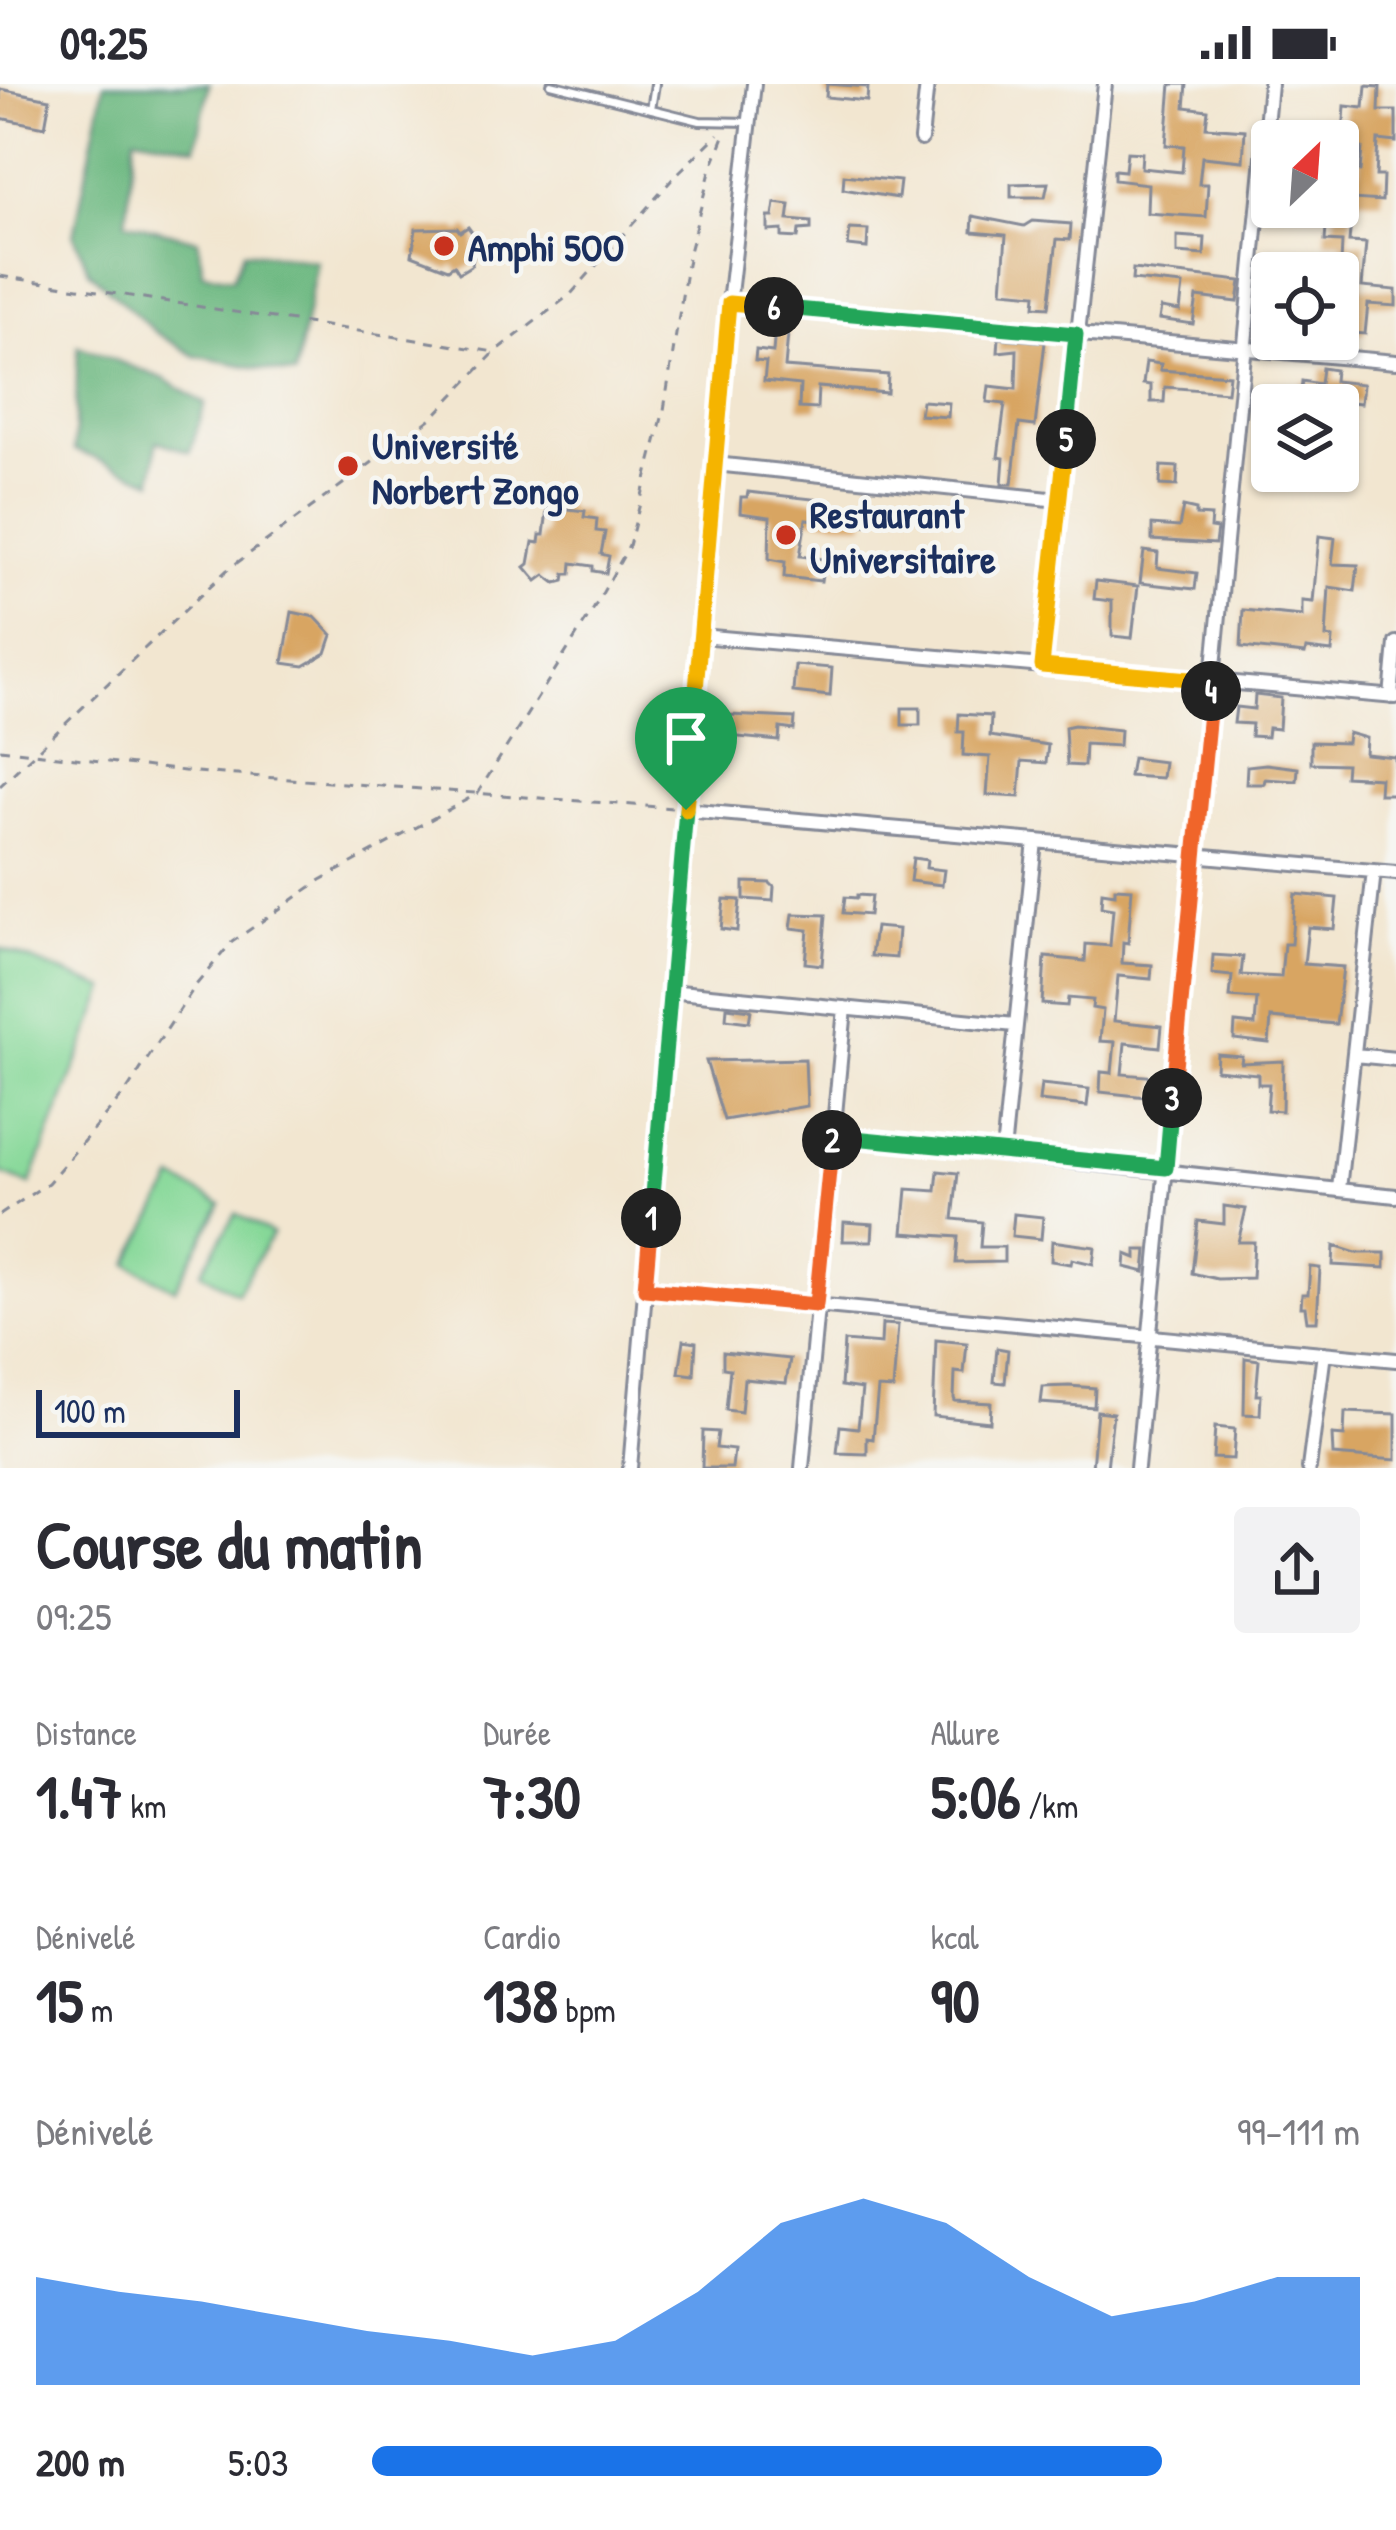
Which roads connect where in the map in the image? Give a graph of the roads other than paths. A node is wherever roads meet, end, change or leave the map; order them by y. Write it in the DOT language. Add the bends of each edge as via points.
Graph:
graph roads {
  1 [pos="551,84"];
  2 [pos="655,84"];
  3 [pos="754,84"];
  4 [pos="927,84"];
  5 [pos="1105,84"];
  6 [pos="1270,84"];
  7 [pos="651,109"];
  8 [pos="749,122"];
  9 [pos="921,139"];
  10 [pos="729,303"];
  11 [pos="1076,334"];
  12 [pos="1244,348"];
  13 [pos="1396,362"];
  14 [pos="715,464"];
  15 [pos="1059,500"];
  16 [pos="700,636"];
  17 [pos="1396,643"];
  18 [pos="1042,666"];
  19 [pos="1212,681"];
  20 [pos="1394,697"];
  21 [pos="686,810"];
  22 [pos="1035,841"];
  23 [pos="1196,855"];
  24 [pos="1374,871"];
  25 [pos="1396,873"];
  26 [pos="669,991"];
  27 [pos="845,1008"];
  28 [pos="1015,1025"];
  29 [pos="1354,1055"];
  30 [pos="1396,1059"];
  31 [pos="833,1136"];
  32 [pos="1003,1152"];
  33 [pos="1166,1168"];
  34 [pos="1339,1189"];
  35 [pos="1396,1196"];
  36 [pos="645,1289"];
  37 [pos="816,1305"];
  38 [pos="1149,1336"];
  39 [pos="1324,1353"];
  40 [pos="1396,1360"];
  41 [pos="630,1468"];
  42 [pos="802,1468"];
  43 [pos="1137,1468"];
  44 [pos="1309,1468"];
  1 -- 7 [label="lane"];
  2 -- 7 [label="lane"];
  3 -- 8 [label="street"];
  4 -- 9 [label="street"];
  5 -- 11 [label="street"];
  6 -- 12 [label="street"];
  7 -- 8 [label="lane"];
  8 -- 10 [label="street"];
  10 -- 11 [label="street"];
  10 -- 14 [label="street"];
  11 -- 12 [label="street"];
  11 -- 15 [label="street"];
  12 -- 13 [label="street"];
  12 -- 19 [label="street"];
  14 -- 15 [label="street"];
  14 -- 16 [label="street"];
  15 -- 18 [label="street"];
  16 -- 18 [label="street"];
  16 -- 21 [label="street"];
  17 -- 20 [label="street"];
  18 -- 19 [label="street"];
  19 -- 20 [label="street"];
  19 -- 23 [label="street"];
  21 -- 22 [label="street"];
  21 -- 26 [label="street"];
  22 -- 23 [label="street"];
  22 -- 28 [label="street"];
  23 -- 24 [label="street"];
  23 -- 33 [label="street"];
  24 -- 25 [label="street"];
  24 -- 29 [label="street"];
  26 -- 27 [label="street"];
  26 -- 36 [label="street"];
  27 -- 28 [label="street"];
  27 -- 31 [label="street"];
  28 -- 32 [label="street"];
  29 -- 30 [label="street"];
  29 -- 34 [label="street"];
  31 -- 32 [label="street"];
  31 -- 37 [label="street"];
  32 -- 33 [label="street"];
  33 -- 34 [label="street"];
  33 -- 38 [label="street"];
  34 -- 35 [label="street"];
  36 -- 37 [label="street"];
  36 -- 41 [label="street"];
  37 -- 38 [label="street"];
  37 -- 42 [label="street"];
  38 -- 39 [label="street"];
  38 -- 43 [label="street"];
  39 -- 40 [label="street"];
  39 -- 44 [label="street"];
}
